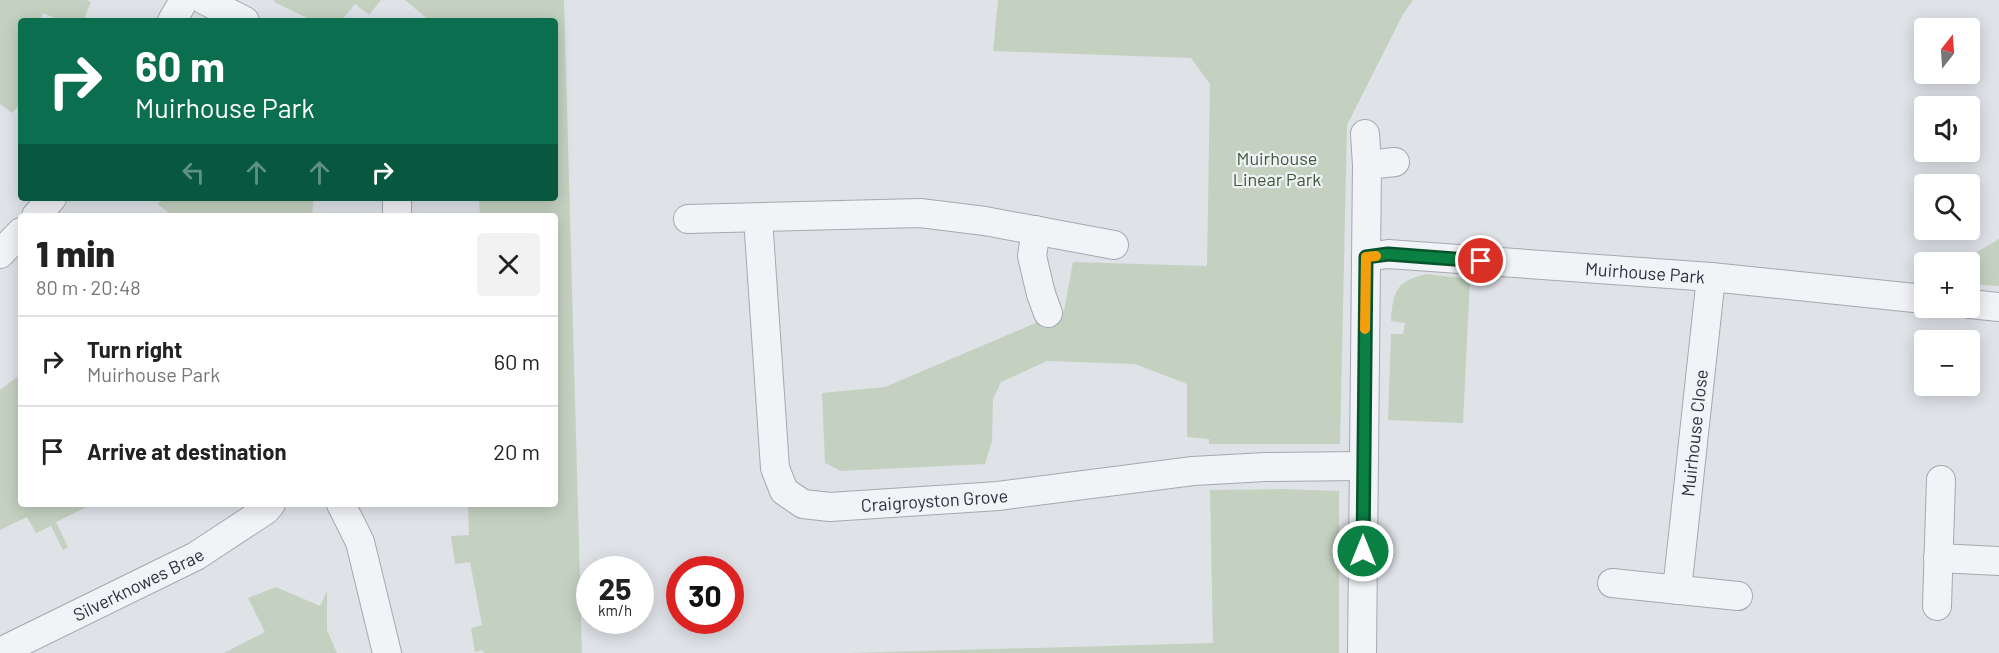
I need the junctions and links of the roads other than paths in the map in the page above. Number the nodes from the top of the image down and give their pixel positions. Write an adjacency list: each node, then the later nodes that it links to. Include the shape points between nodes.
1 (184, 0): 3 (street)
2 (204, 0): 4 (street)
3 (174, 18)
4 (238, 18)
5 (1365, 134): 7 (street)
6 (1395, 162): 7 (street)
7 (1367, 165): 16 (street)
8 (49, 201): 9 (street)
9 (39, 213)
10 (758, 218): 11 (street); 12 (street, via 920,213); 22 (street, Craigroyston Grove, via 775,468 784,491 803,504 830,507 998,496 1192,471)
11 (688, 219)
12 (1036, 230): 14 (street); 21 (street, via 1032,256)
13 (18, 235): 15 (street)
14 (1114, 245)
15 (0, 254)
16 (1366, 257): 17 (street, Muirhouse Park, via 1388,254); 22 (street)
17 (1711, 277): 18 (street, Muirhouse Park); 29 (street, Muirhouse Close)
18 (1914, 298)
19 (1980, 305): 20 (street)
20 (1999, 307)
21 (1048, 313)
22 (1363, 466): 34 (street)
23 (1941, 480): 26 (street)
24 (268, 507): 32 (street, Silverknowes Brae, via 196,556)
25 (342, 507): 33 (street, via 360,542)
26 (1938, 558): 27 (street); 31 (street)
27 (1999, 561)
28 (1612, 583): 29 (street)
29 (1677, 590): 30 (street)
30 (1738, 596)
31 (1937, 606)
32 (0, 652)
33 (387, 653)
34 (1362, 653)

